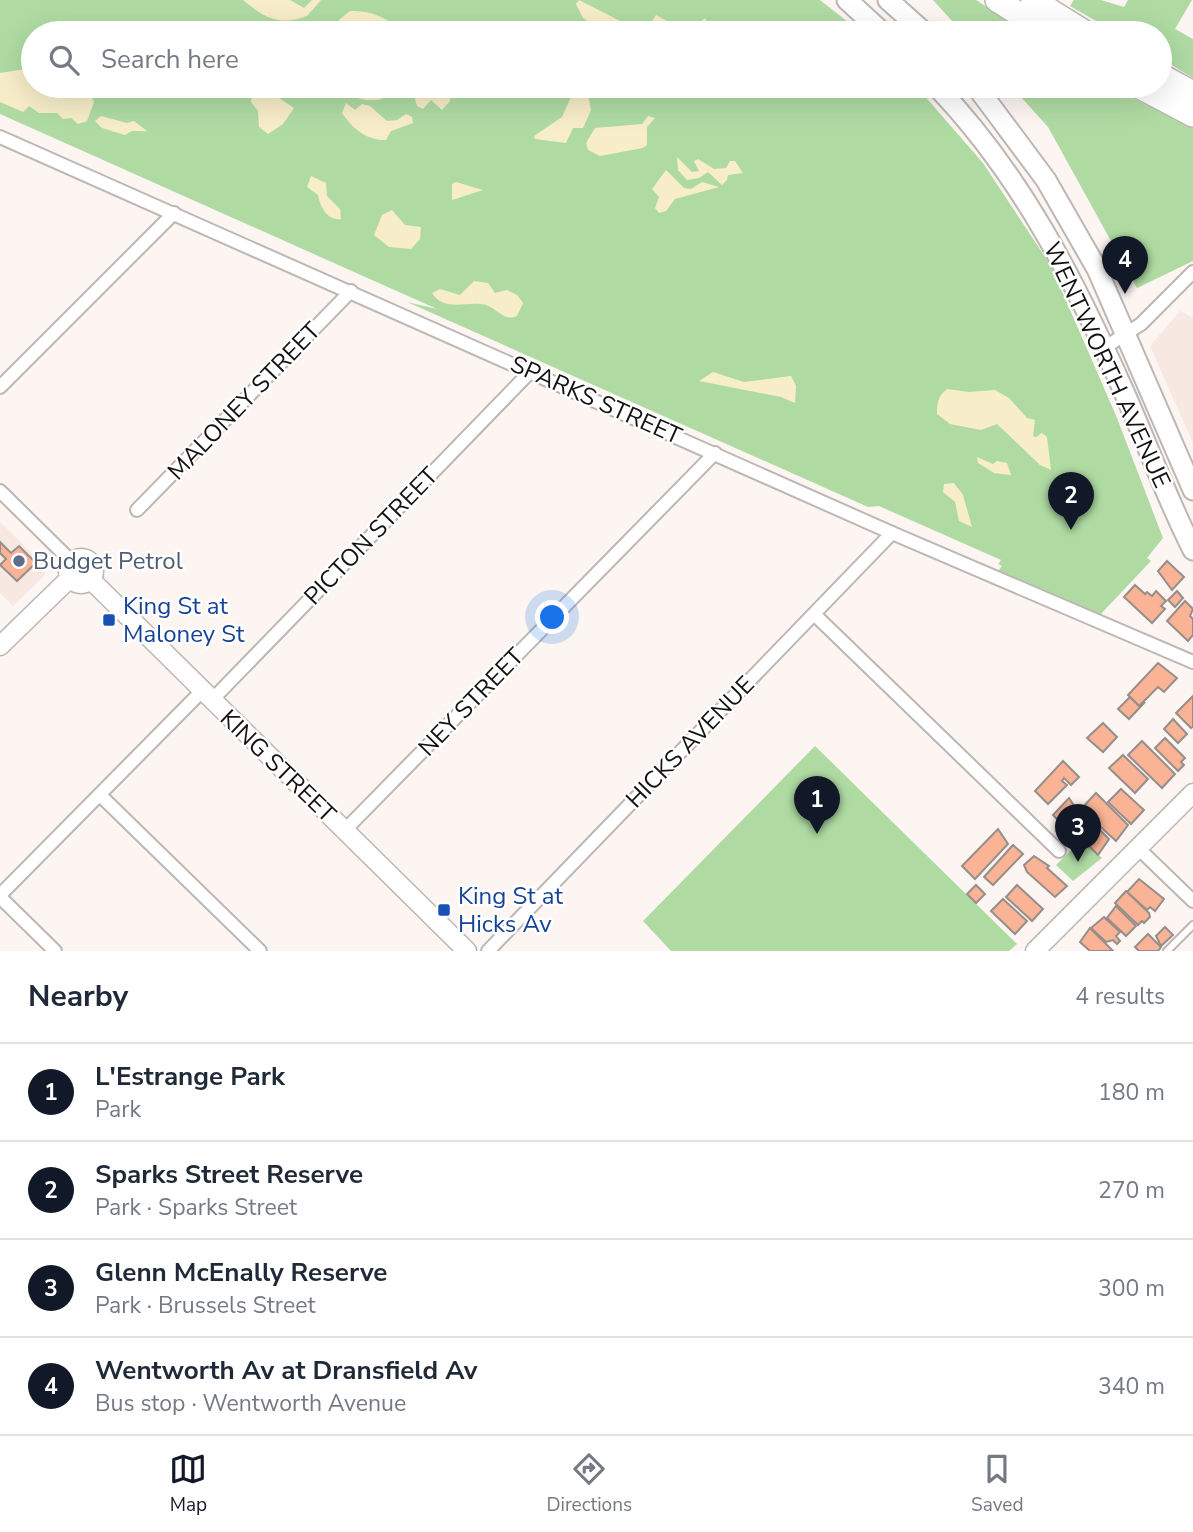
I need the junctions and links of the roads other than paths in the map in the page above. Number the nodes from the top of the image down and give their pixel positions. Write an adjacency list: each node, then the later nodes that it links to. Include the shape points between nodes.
1 (847, 0): 5 (main road)
2 (888, 0): 6 (main road)
3 (997, 0): 7 (highway)
4 (1034, 0): 8 (highway)
5 (870, 21)
6 (912, 21)
7 (1030, 21)
8 (1067, 21)
9 (1172, 82): 10 (highway)
10 (1193, 93)
11 (947, 98): 20 (main road, WENTWORTH AVENUE, via 979,135 1040,222)
12 (985, 98): 19 (main road, WENTWORTH AVENUE, via 1077,231)
13 (1161, 98): 14 (highway)
14 (1193, 115)
15 (1, 138): 16 (street, SPARKS STREET)
16 (174, 213): 18 (street, SPARKS STREET); 22 (street)
17 (1193, 272): 19 (street)
18 (351, 292): 21 (street, SPARKS STREET); 26 (street, MALONEY STREET)
19 (1127, 335): 20 (street); 24 (main road, WENTWORTH AVENUE)
20 (1104, 348): 28 (main road, WENTWORTH AVENUE)
21 (531, 371): 23 (street, SPARKS STREET); 33 (street, PICTON STREET)
22 (0, 387)
23 (715, 453): 27 (street, SPARKS STREET); 36 (street, NEY STREET)
24 (1193, 490)
25 (0, 491): 29 (street)
26 (138, 510)
27 (892, 533): 30 (street, HICKS AVENUE); 32 (street, SPARKS STREET)
28 (1193, 550)
29 (71, 570): 31 (main road); 33 (main road, KING STREET, via 79,584 90,579)
30 (814, 614): 38 (street); 45 (street, HICKS AVENUE)
31 (0, 646)
32 (1193, 662)
33 (206, 696): 35 (street, PICTON STREET); 36 (main road, KING STREET)
34 (1193, 793): 37 (main road)
35 (100, 795): 39 (street, PICTON STREET); 44 (street)
36 (344, 831): 42 (main road, KING STREET)
37 (1138, 848): 40 (street); 46 (main road)
38 (1059, 851)
39 (0, 896): 43 (street)
40 (1193, 901)
41 (1193, 925): 47 (lane)
42 (459, 948)
43 (55, 951)
44 (260, 951)
45 (488, 951)
46 (1035, 951)
47 (1167, 951)

